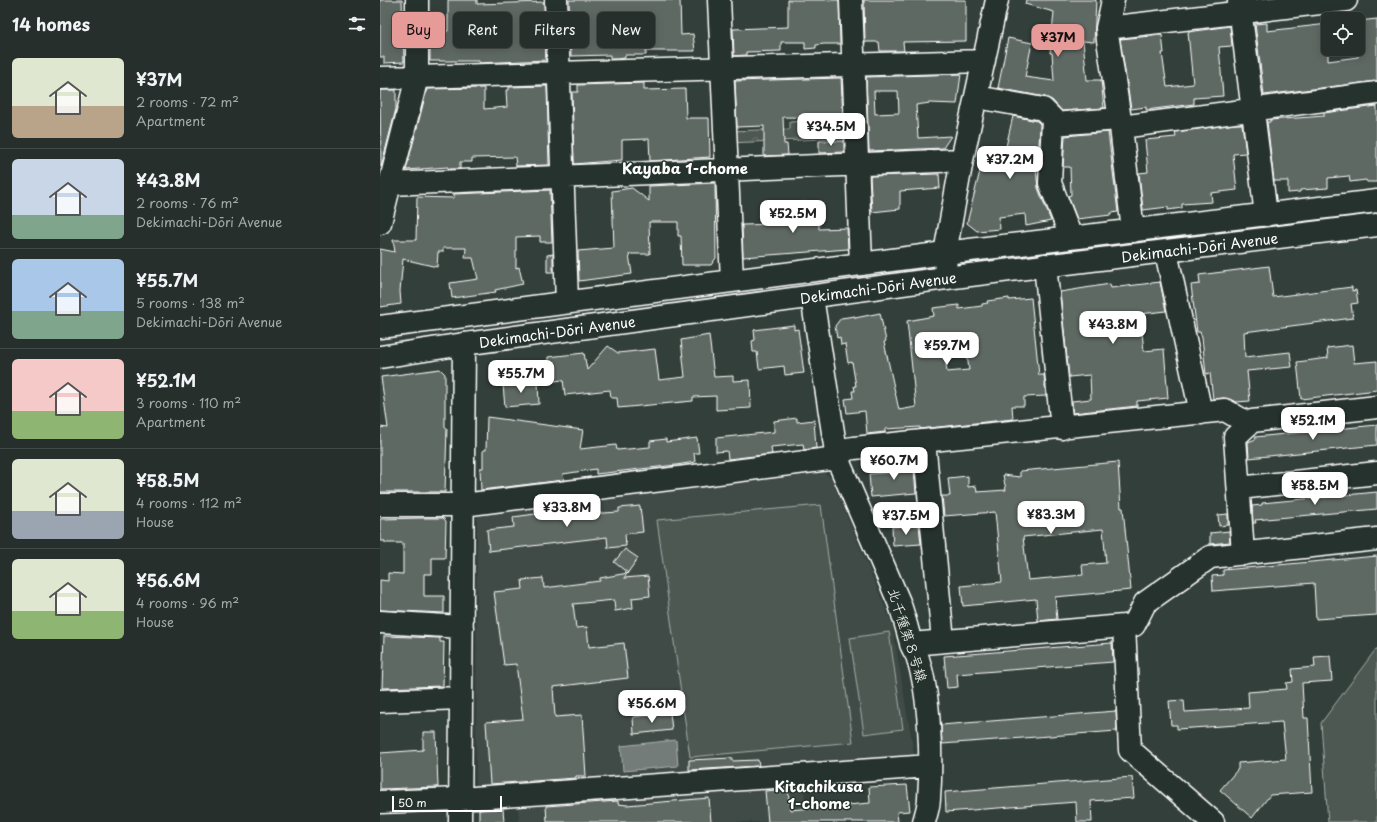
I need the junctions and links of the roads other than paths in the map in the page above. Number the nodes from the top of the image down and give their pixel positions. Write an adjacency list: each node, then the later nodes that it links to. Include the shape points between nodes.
1 (417, 0): 14 (street)
2 (556, 0): 13 (street)
3 (719, 0): 12 (street)
4 (851, 0): 11 (street)
5 (997, 0): 10 (street)
6 (1113, 0): 9 (street)
7 (1346, 0): 8 (street)
8 (1239, 6): 9 (street); 18 (street)
9 (1108, 28): 19 (street)
10 (984, 61): 11 (street); 17 (street)
11 (853, 64): 12 (street); 22 (street)
12 (721, 68): 13 (street); 23 (street)
13 (558, 72): 14 (street); 24 (street)
14 (417, 77): 15 (street); 25 (street)
15 (380, 78)
16 (1377, 93): 18 (street)
17 (977, 97): 20 (street, via 1043,109 1053,119); 21 (street)
18 (1252, 109): 19 (street); 27 (street)
19 (1120, 123): 20 (street); 30 (street)
20 (1053, 124): 31 (street, via 1050,183)
21 (962, 160): 22 (street); 33 (street)
22 (857, 165): 23 (street); 34 (street)
23 (726, 170): 24 (street); 37 (street)
24 (561, 176): 25 (street); 39 (street)
25 (389, 184): 28 (street)
26 (1377, 201): 27 (street, Dekimachi-Dōri Avenue)
27 (1266, 215): 30 (street, Dekimachi-Dōri Avenue)
28 (380, 223)
29 (1377, 225): 32 (street, Dekimachi-Dōri Avenue)
30 (1133, 231): 31 (street, Dekimachi-Dōri Avenue)
31 (1071, 237): 33 (street, Dekimachi-Dōri Avenue)
32 (1166, 252): 35 (street, Dekimachi-Dōri Avenue); 44 (street)
33 (945, 253): 34 (street, Dekimachi-Dōri Avenue); 36 (street)
34 (861, 264): 37 (street, Dekimachi-Dōri Avenue)
35 (1045, 265): 36 (street, Dekimachi-Dōri Avenue); 46 (street)
36 (946, 278): 38 (street, Dekimachi-Dōri Avenue)
37 (732, 280): 39 (street, Dekimachi-Dōri Avenue)
38 (812, 297): 41 (street, Dekimachi-Dōri Avenue); 48 (street, 北千種第８号線)
39 (567, 302): 40 (street, Dekimachi-Dōri Avenue)
40 (380, 327)
41 (464, 344): 42 (street, Dekimachi-Dōri Avenue); 51 (street)
42 (380, 357)
43 (1377, 407): 45 (street, via 1252,421)
44 (1201, 413): 45 (street, via 1225,410); 46 (street)
45 (1249, 424): 50 (street, via 1235,437)
46 (1062, 428): 47 (street)
47 (924, 441): 48 (street, via 847,449); 58 (street)
48 (837, 458): 51 (street); 59 (street, 北千種第８号線, via 899,602)
49 (1377, 472): 50 (street)
50 (1239, 488): 54 (street)
51 (463, 505): 52 (street); 56 (street)
52 (380, 506)
53 (1377, 539): 54 (street)
54 (1243, 554): 57 (street, via 1210,557 1145,603 1134,625)
55 (380, 622): 56 (street)
56 (462, 626): 60 (street)
57 (1124, 626): 58 (street); 67 (street, via 1130,750)
58 (943, 641): 59 (street)
59 (911, 644): 62 (street, 北千種第８号線, via 918,658 924,685 928,711)
60 (461, 698): 61 (street); 63 (street)
61 (380, 700)
62 (930, 766): 63 (street); 66 (street, 北千種第８号線, via 929,799)
63 (460, 799): 64 (street); 65 (street)
64 (380, 802)
65 (460, 822)
66 (924, 822)
67 (1213, 822)

